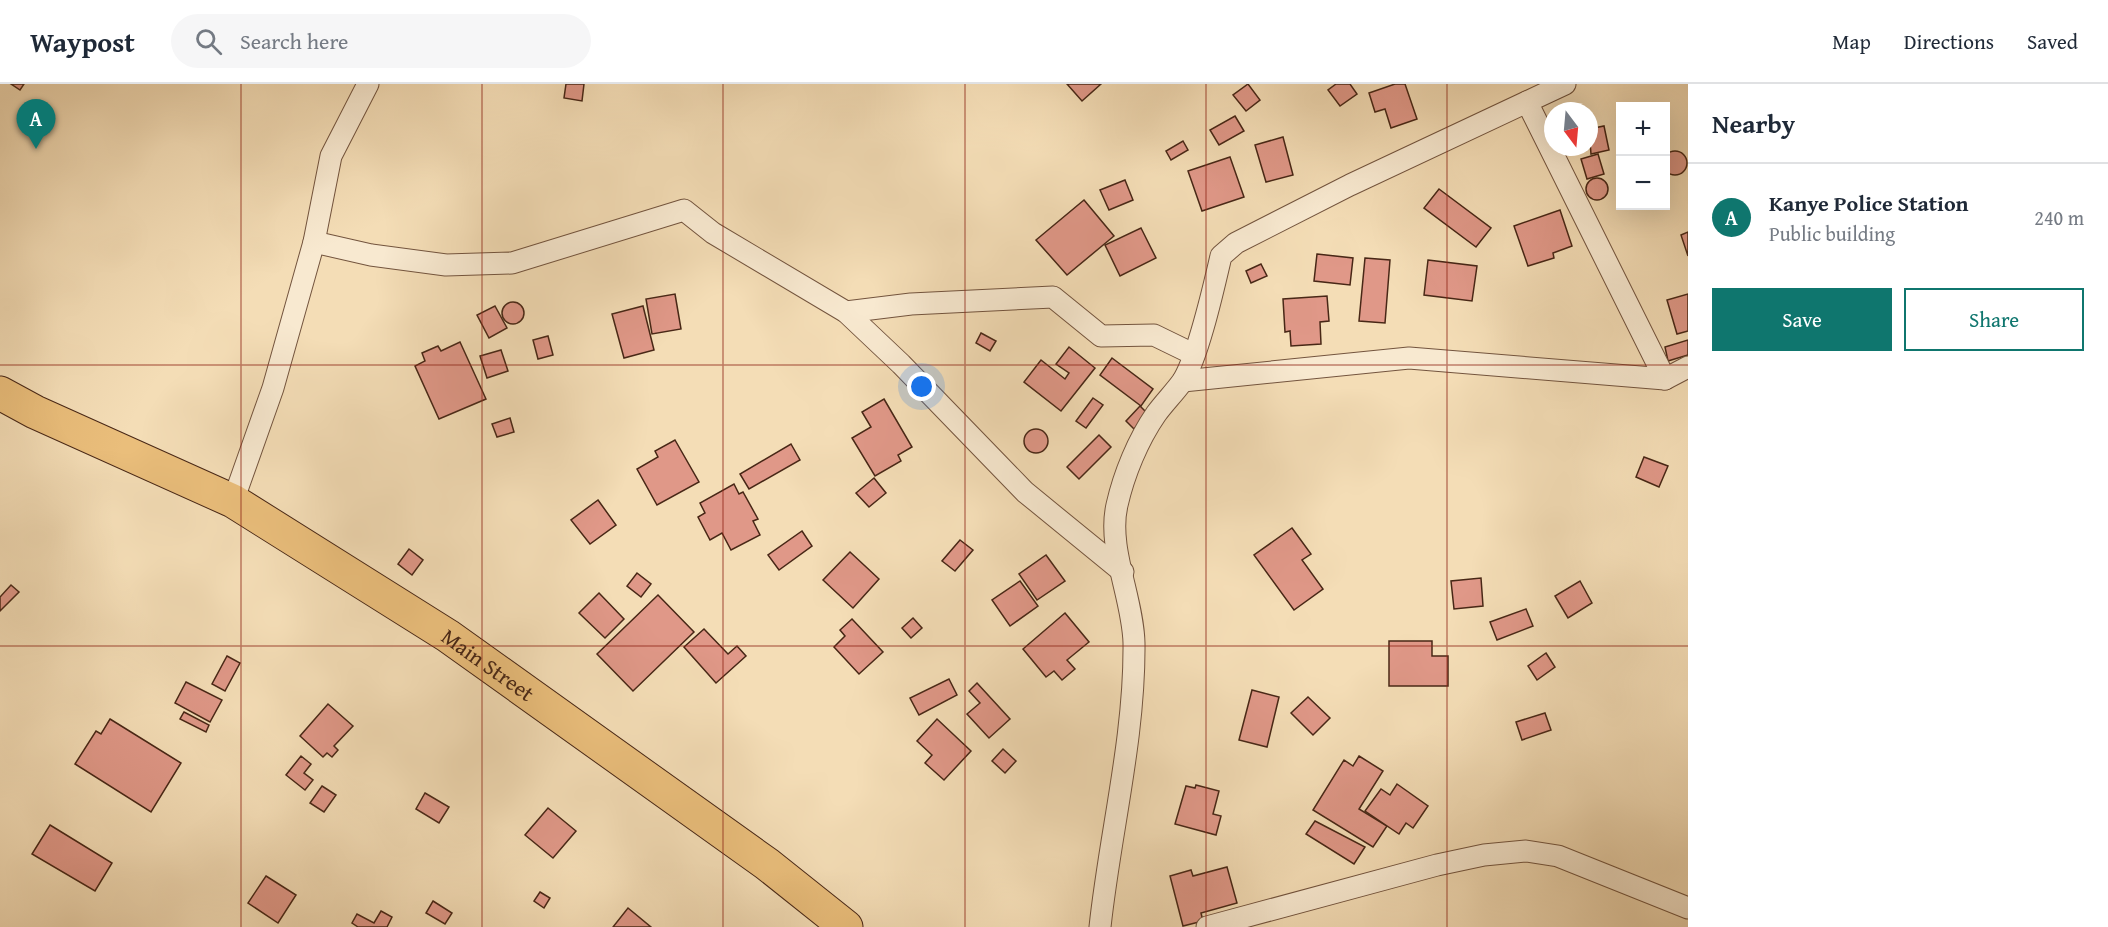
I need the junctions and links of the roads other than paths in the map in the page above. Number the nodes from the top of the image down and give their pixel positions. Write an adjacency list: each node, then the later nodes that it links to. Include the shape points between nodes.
1 (368, 84): 4 (street, via 331,156)
2 (1565, 84): 3 (street)
3 (1527, 102): 6 (street, via 1236,243 1221,256); 9 (street)
4 (314, 242): 5 (street, via 371,255 446,265 512,263 684,210 713,233); 13 (street, via 273,388)
5 (846, 312): 6 (street, via 911,304 1053,297 1101,336 1154,334); 14 (street, via 1025,492)
6 (1193, 354): 10 (street)
7 (1688, 367): 9 (street)
8 (0, 374): 12 (highway, Main Street, via 48,402)
9 (1665, 379): 10 (street, via 1409,358)
10 (1183, 381): 14 (street, via 1154,416 1122,485 1114,531)
11 (0, 393): 12 (highway, Main Street)
12 (104, 443): 13 (highway, Main Street)
13 (233, 501): 16 (highway, Main Street, via 448,636 767,864)
14 (1123, 573): 17 (street, via 1131,610 1133,655 1128,736)
15 (1688, 908): 18 (street, via 1558,856 1526,851 1437,865)
16 (846, 927)
17 (1100, 927)
18 (1207, 927)

